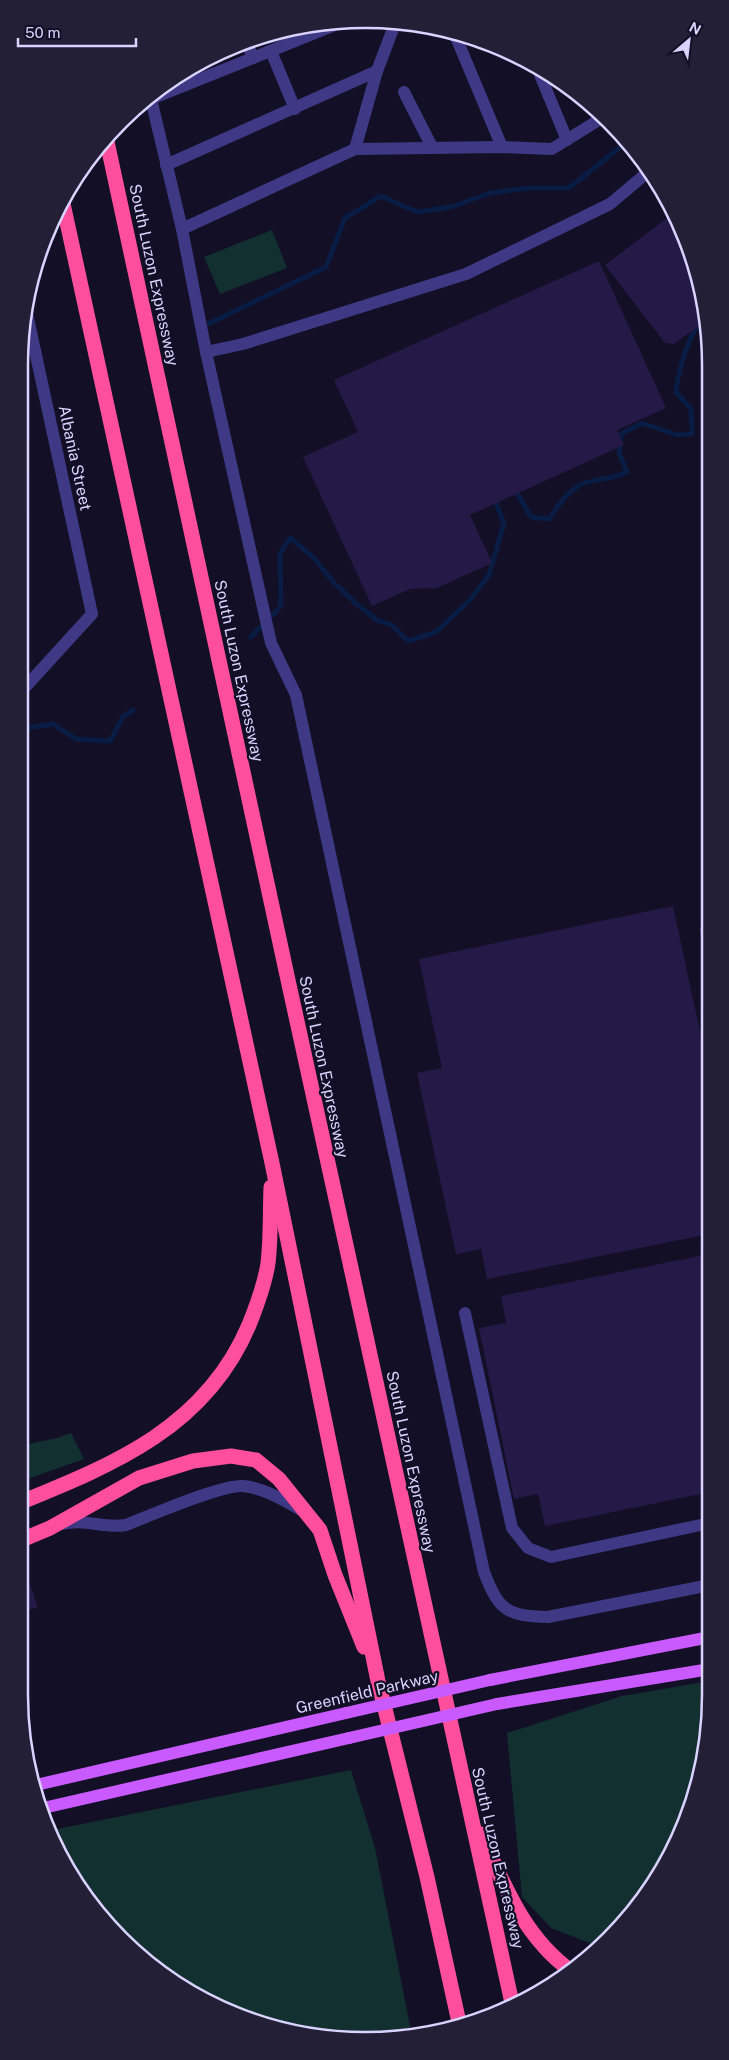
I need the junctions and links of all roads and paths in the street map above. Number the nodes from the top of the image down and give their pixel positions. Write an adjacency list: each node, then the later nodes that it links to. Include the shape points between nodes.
1 (393, 29): 7 (street)
2 (302, 34): 5 (street)
3 (457, 41): 16 (street)
4 (249, 48): 6 (street)
5 (271, 51): 6 (street); 12 (street)
6 (254, 58): 9 (street)
7 (377, 71): 12 (street); 18 (street)
8 (542, 78): 14 (street)
9 (169, 90)
10 (404, 92): 17 (street)
11 (151, 103): 19 (street)
12 (295, 109): 19 (street)
13 (597, 121): 14 (street)
14 (567, 140): 16 (street, via 552,149)
15 (108, 146): 39 (highway, South Luzon Expressway)
16 (502, 147): 17 (street)
17 (432, 148): 18 (street)
18 (355, 149): 22 (street)
19 (166, 166): 22 (street)
20 (644, 175): 24 (street, via 610,204 466,274 243,344)
21 (65, 211): 26 (highway)
22 (182, 229): 24 (street)
23 (30, 326): 25 (street, Albania Street, via 92,614)
24 (206, 352): 33 (street, via 271,643 296,695 482,1562 490,1586 506,1610 523,1616 548,1617)
25 (28, 684)
26 (272, 1163): 28 (highway, via 268,1263 245,1334 218,1380 176,1423 134,1450 83,1477); 36 (highway)
27 (465, 1313): 30 (street, via 512,1528 528,1548 551,1557)
28 (28, 1499)
29 (307, 1513): 31 (street, via 279,1498 242,1486 220,1490 126,1525 114,1527 82,1521); 31 (highway, via 279,1479 256,1460 231,1456 193,1461 139,1478); 36 (highway, via 320,1530)
30 (702, 1525)
31 (50, 1528): 32 (highway)
32 (28, 1537)
33 (702, 1587)
34 (702, 1639): 37 (main road, Greenfield Parkway, bridge, via 490,1680)
35 (702, 1670): 38 (main road, bridge, via 497,1704)
36 (378, 1681): 42 (highway)
37 (39, 1784)
38 (46, 1807)
39 (469, 1808): 40 (highway, via 525,1922 548,1952); 41 (highway, South Luzon Expressway)
40 (565, 1966)
41 (511, 1999)
42 (458, 2019)

